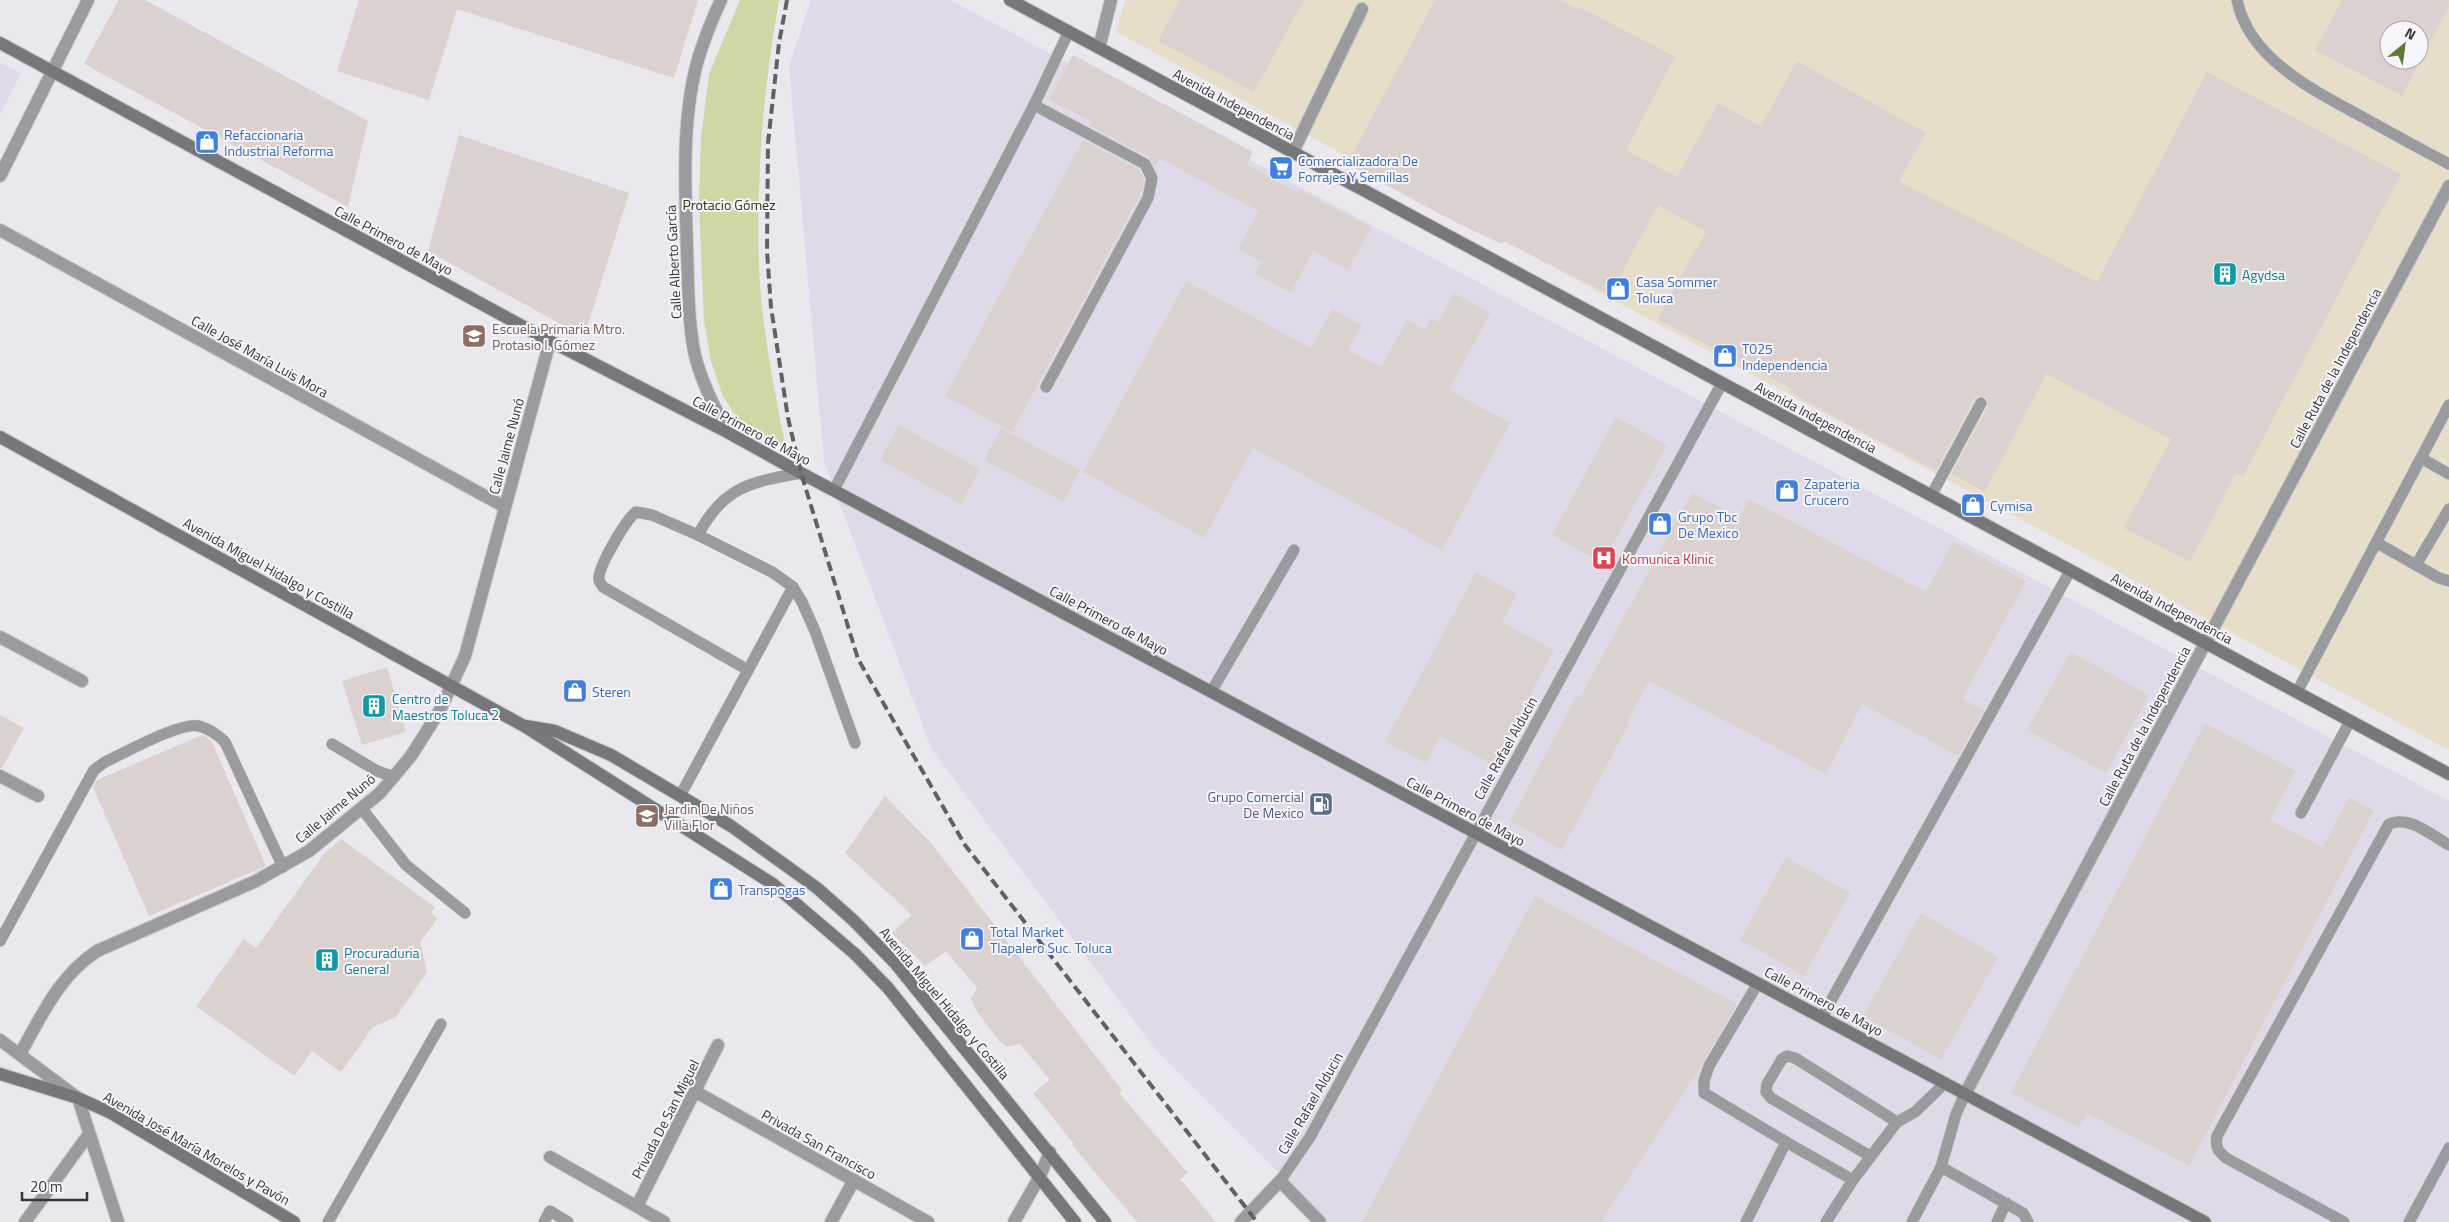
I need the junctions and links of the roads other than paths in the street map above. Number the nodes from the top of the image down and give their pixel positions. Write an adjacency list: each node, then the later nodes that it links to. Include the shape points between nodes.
1 (88, 0): 10 (street)
2 (721, 0): 22 (street, Calle Alberto García, via 699,54 693,81 687,131 685,208 688,303 694,352)
3 (1010, 0): 7 (main road, Avenida Independencia)
4 (1112, 0): 9 (street)
5 (2237, 0): 13 (lane, via 2251,32 2270,57 2294,76)
6 (1362, 8): 12 (street)
7 (1069, 32): 9 (main road, Avenida Independencia); 11 (lane)
8 (0, 43): 10 (main road, Calle Primero de Mayo)
9 (1099, 48): 12 (main road, Avenida Independencia)
10 (52, 72): 14 (street); 17 (main road, Calle Primero de Mayo)
11 (1034, 106): 19 (lane, via 1145,164 1152,178 1148,198); 27 (lane)
12 (1293, 152): 18 (main road, Avenida Independencia)
13 (2449, 164)
14 (0, 176)
15 (2449, 186): 39 (street, Calle Ruta de la Independencia)
16 (0, 230): 29 (street, Calle José María Luis Mora)
17 (550, 341): 22 (main road, Calle Primero de Mayo); 29 (street, Calle Jaime Nunó)
18 (1722, 383): 28 (main road, Avenida Independencia); 56 (lane, Calle Rafael Alducin)
19 (1046, 387)
20 (1981, 403): 28 (lane)
21 (2449, 405): 24 (lane)
22 (727, 432): 25 (main road, Calle Primero de Mayo)
23 (0, 437): 42 (main road, Avenida Miguel Hidalgo y Costilla)
24 (2421, 458): 26 (lane); 32 (lane)
25 (800, 473): 27 (main road, Calle Primero de Mayo); 31 (lane, via 762,480 733,493 717,504)
26 (2449, 474)
27 (834, 490): 43 (main road, Calle Primero de Mayo)
28 (1931, 496): 35 (main road, Avenida Independencia)
29 (505, 507): 42 (street, Calle Jaime Nunó, via 473,628)
30 (2449, 509): 34 (lane)
31 (698, 535): 37 (lane, via 755,563); 40 (lane, via 652,515 636,512 624,525 602,566 600,580 611,593)
32 (2376, 543): 34 (lane); 44 (lane)
33 (1294, 550): 43 (lane)
34 (2416, 565): 36 (lane)
35 (2070, 571): 39 (main road, Avenida Independencia); 62 (lane)
36 (2449, 581)
37 (793, 587): 40 (lane); 47 (lane, via 815,631)
38 (0, 637): 41 (street)
39 (2206, 642): 44 (main road, Avenida Independencia); 70 (street, Calle Ruta de la Independencia)
40 (748, 670): 53 (lane)
41 (82, 681)
42 (453, 685): 46 (main road, Avenida Miguel Hidalgo y Costilla); 51 (street, Calle Jaime Nunó, via 426,733)
43 (1211, 692): 56 (main road, Calle Primero de Mayo)
44 (2298, 692): 45 (main road, Avenida Independencia)
45 (2350, 721): 49 (main road, Avenida Independencia); 55 (lane)
46 (524, 726): 53 (main road, Avenida Miguel Hidalgo y Costilla, via 555,730 583,741); 80 (main road, Avenida Miguel Hidalgo y Costilla, via 773,884 856,954 888,988)
47 (855, 743)
48 (332, 744): 51 (lane, via 377,771)
49 (2449, 774)
50 (0, 776): 52 (street)
51 (394, 777): 54 (street, Calle Jaime Nunó)
52 (38, 796)
53 (680, 796): 76 (main road, Avenida Miguel Hidalgo y Costilla, via 778,858 853,920 895,963)
54 (362, 809): 58 (street, Calle Jaime Nunó); 59 (lane, via 406,865)
55 (2301, 813)
56 (1476, 833): 61 (main road, Calle Primero de Mayo); 83 (lane, Calle Rafael Alducin, via 1310,1137)
57 (2449, 846): 106 (lane, via 2409,822 2398,820 2389,824 2217,1136 2215,1145 2226,1158)
58 (283, 867): 60 (lane, via 225,742 217,734 198,726 179,728 94,770); 66 (street, Calle Jaime Nunó, via 97,950 80,962 66,976)
59 (465, 913)
60 (0, 941)
61 (1758, 983): 62 (main road, Calle Primero de Mayo); 74 (lane, via 1709,1066 1704,1093)
62 (1822, 1017): 68 (main road, Calle Primero de Mayo)
63 (441, 1024): 89 (lane)
64 (1, 1038): 66 (street)
65 (718, 1045): 69 (street, Privada De San Miguel)
66 (20, 1054): 71 (street)
67 (0, 1074): 71 (main road, Avenida José María Morelos y Pavón)
68 (1945, 1083): 70 (main road, Calle Primero de Mayo); 72 (lane, via 1915,1112)
69 (696, 1092): 81 (street, Privada San Francisco); 85 (street, Privada De San Miguel)
70 (1965, 1094): 79 (lane); 105 (main road, Calle Primero de Mayo)
71 (78, 1098): 73 (street); 88 (main road, Avenida José María Morelos y Pavón, via 111,1113)
72 (1897, 1122): 77 (lane); 77 (lane, via 1795,1058 1787,1056 1782,1059 1767,1084 1766,1092 1770,1098)
73 (89, 1134): 86 (street); 87 (street)
74 (1786, 1142): 82 (lane); 100 (lane)
75 (2449, 1148): 107 (lane)
76 (1050, 1152): 80 (street); 97 (main road, Avenida Miguel Hidalgo y Costilla)
77 (1870, 1156): 82 (lane)
78 (550, 1157): 85 (street)
79 (1941, 1167): 84 (lane); 102 (lane)
80 (1040, 1176): 95 (street); 96 (main road, Avenida Miguel Hidalgo y Costilla)
81 (854, 1180): 93 (street); 94 (street, Privada San Francisco)
82 (1853, 1180): 101 (lane)
83 (1280, 1181): 98 (street, Calle Rafael Alducin); 99 (street)
84 (2006, 1204): 103 (lane); 104 (lane, via 2022,1213)
85 (638, 1206): 92 (street)
86 (25, 1222)
87 (118, 1222)
88 (294, 1222)
89 (328, 1222)
90 (544, 1222): 91 (lane, via 550,1211)
91 (568, 1222)
92 (664, 1222)
93 (830, 1222)
94 (928, 1222)
95 (1014, 1222)
96 (1075, 1222)
97 (1105, 1222)
98 (1241, 1222)
99 (1320, 1222)
100 (1746, 1222)
101 (1826, 1222)
102 (1912, 1222)
103 (1997, 1222)
104 (2028, 1222)
105 (2205, 1222)
106 (2344, 1222)
107 (2409, 1222)

